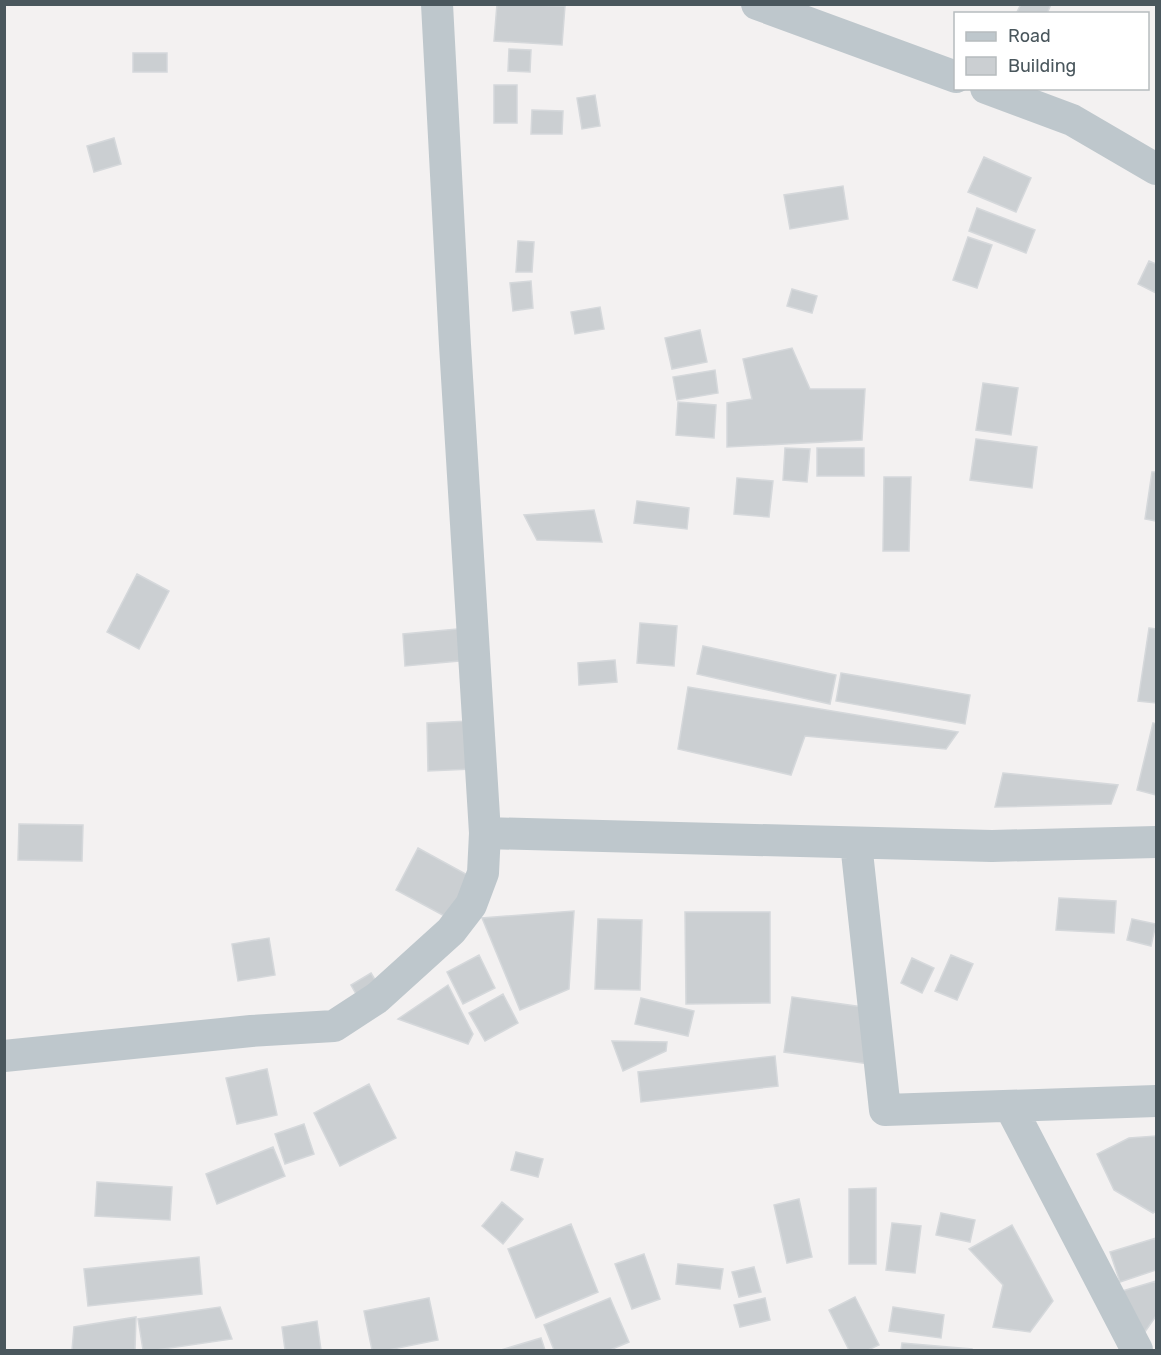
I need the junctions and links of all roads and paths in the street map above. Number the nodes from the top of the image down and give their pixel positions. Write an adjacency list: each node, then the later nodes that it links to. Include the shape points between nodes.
1 (437, 4): 6 (street)
2 (757, 4): 3 (street)
3 (954, 76)
4 (991, 90): 5 (street, via 1072,120)
5 (1156, 169)
6 (485, 833): 8 (street); 9 (street, via 483,873 471,905 451,931 377,998 334,1026)
7 (1156, 842): 8 (street, via 992,846)
8 (856, 843): 11 (street, via 885,1110)
9 (4, 1056)
10 (1156, 1101): 11 (street)
11 (1010, 1106): 12 (street)
12 (1137, 1350)

